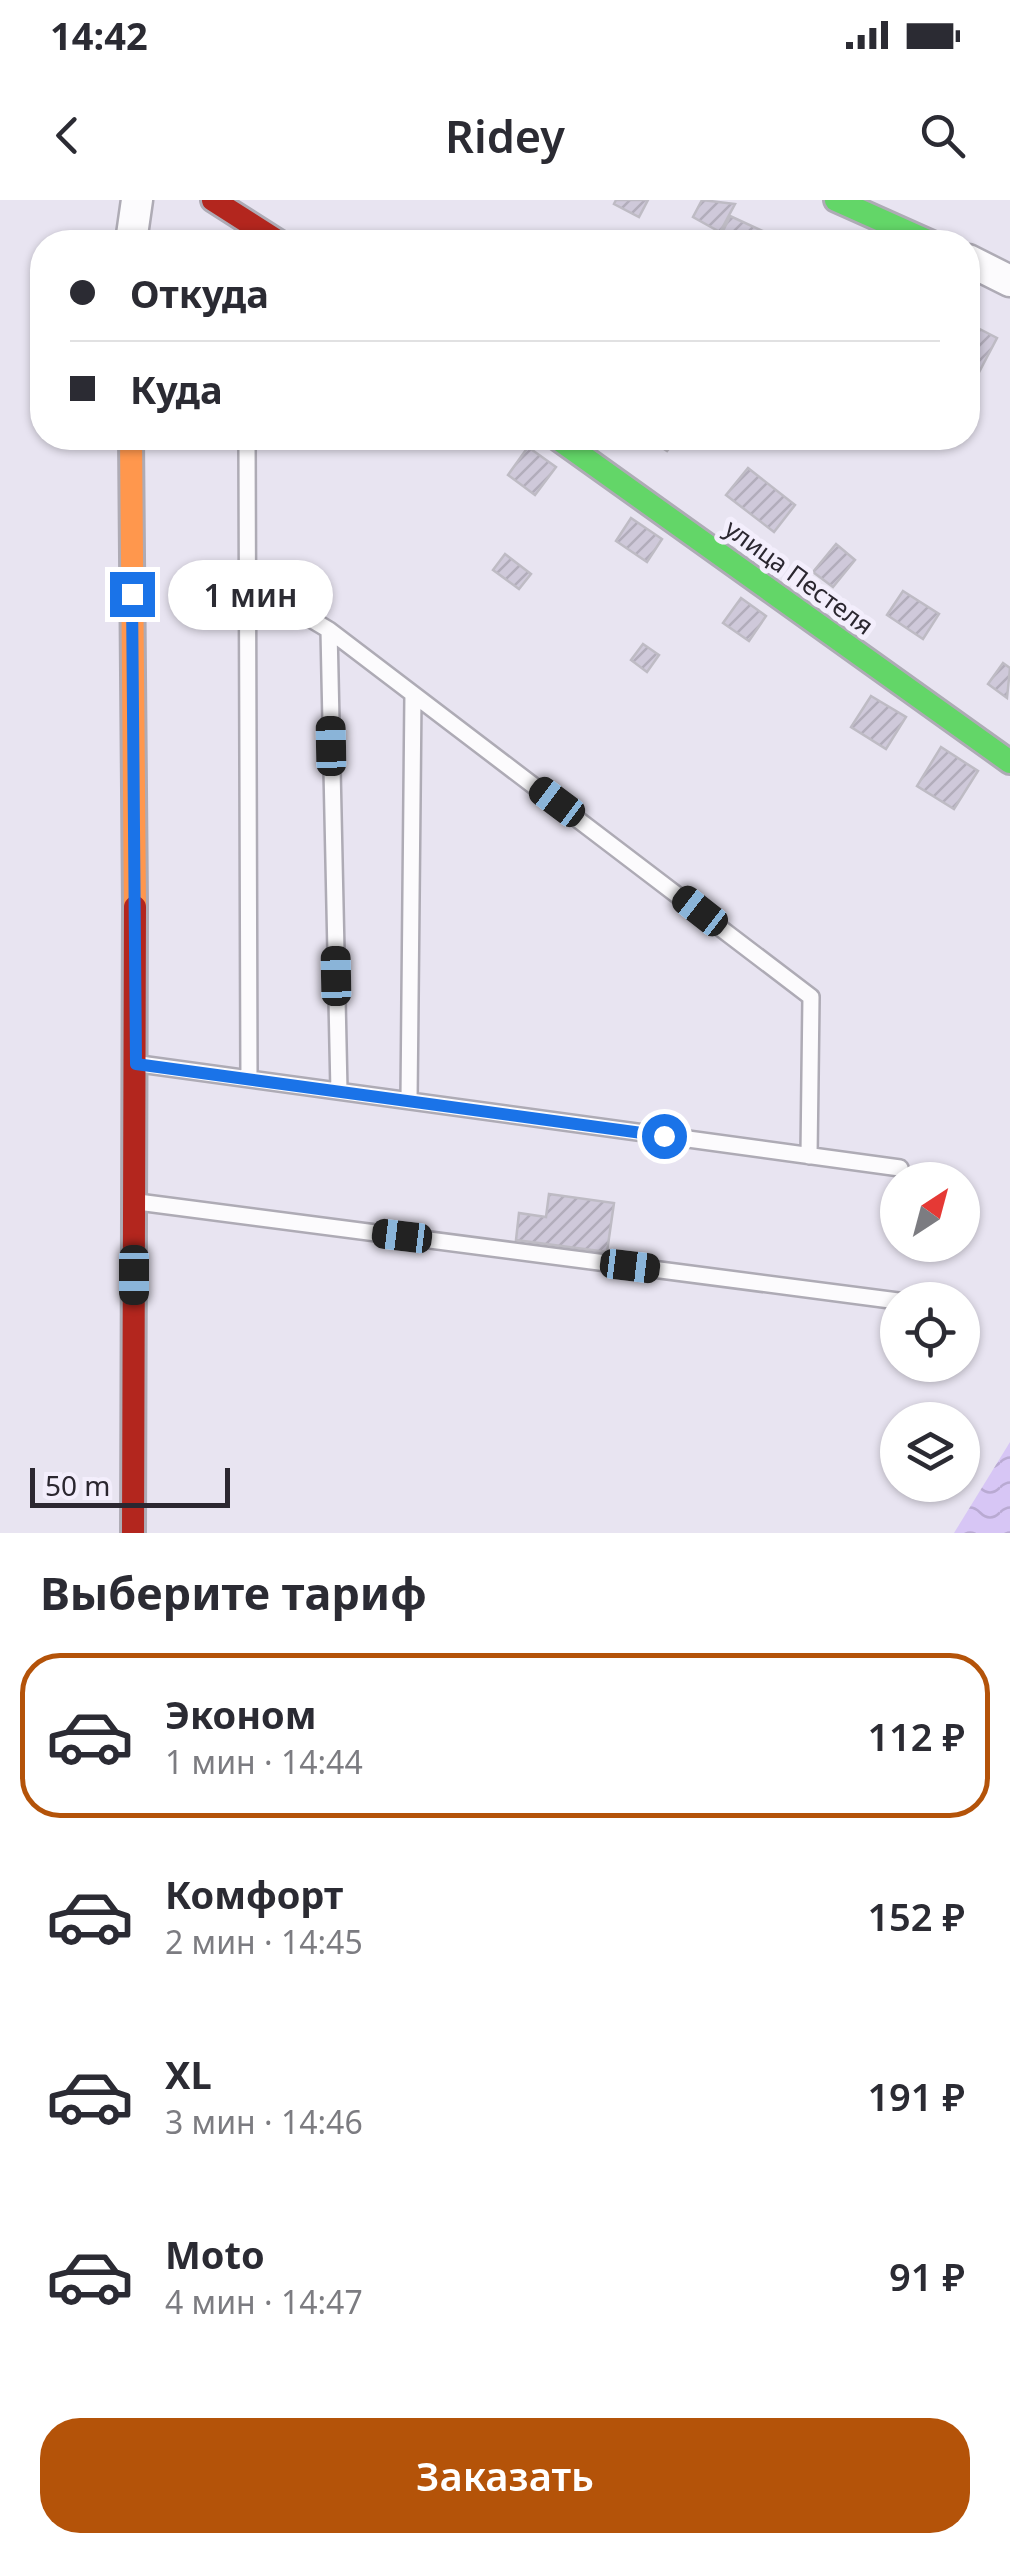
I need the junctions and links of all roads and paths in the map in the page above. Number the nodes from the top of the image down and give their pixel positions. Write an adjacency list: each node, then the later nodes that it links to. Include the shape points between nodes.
1 (137, 200): 4 (street)
2 (214, 200): 5 (street)
3 (836, 200): 6 (street)
4 (133, 230)
5 (260, 230)
6 (903, 230)
7 (980, 266): 8 (street)
8 (1010, 281)
9 (131, 450): 16 (street)
10 (247, 450): 12 (lane)
11 (574, 450): 15 (street, улица Пестеля)
12 (249, 582): 13 (lane); 17 (lane)
13 (329, 630): 14 (lane); 18 (lane)
14 (413, 694): 19 (lane); 20 (lane, via 810,997)
15 (1010, 762)
16 (136, 1064): 17 (lane); 22 (street)
17 (249, 1079): 18 (lane)
18 (338, 1091): 19 (lane)
19 (409, 1101): 20 (lane)
20 (809, 1156): 21 (lane)
21 (880, 1165)
22 (134, 1201): 23 (lane); 24 (street)
23 (880, 1298)
24 (133, 1533)

